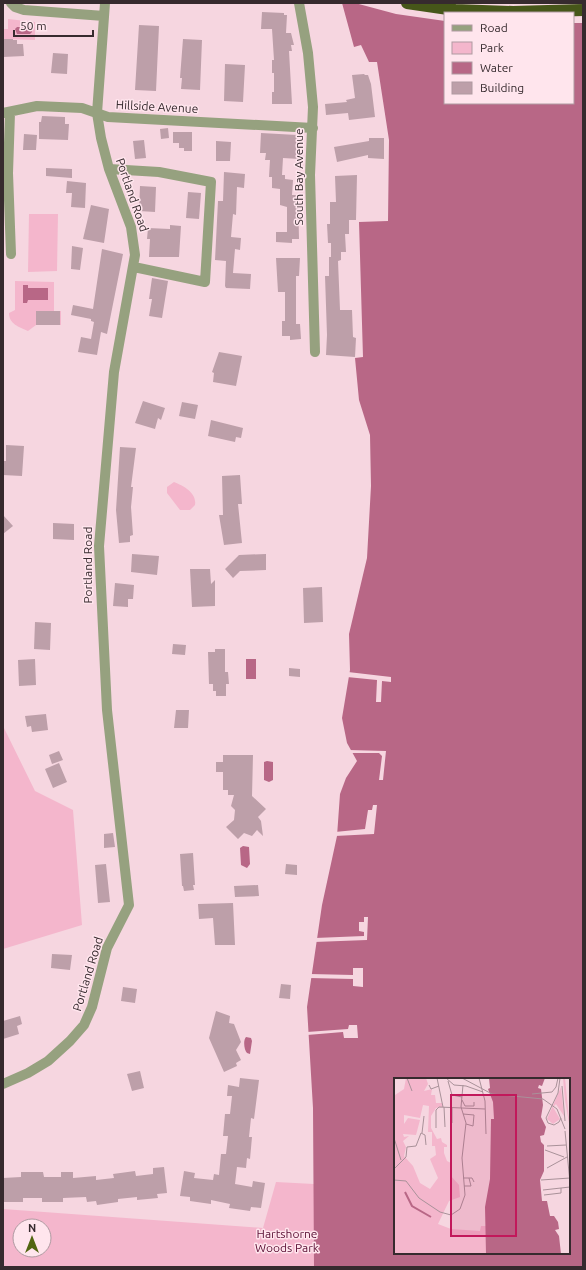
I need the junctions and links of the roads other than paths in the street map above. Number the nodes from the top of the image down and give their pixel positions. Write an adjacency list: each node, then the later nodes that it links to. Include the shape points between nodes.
1 (11, 3): 6 (street, via 24,10)
2 (105, 3): 6 (street, Portland Road)
3 (299, 3): 9 (street, South Bay Avenue, via 308,53)
4 (408, 3): 5 (highway, via 454,10)
5 (583, 10)
6 (104, 16): 8 (street, Portland Road)
7 (6, 113): 8 (street, Hillside Avenue, via 37,106 82,108); 11 (street)
8 (97, 113): 9 (street, Hillside Avenue, via 108,117); 10 (street, Portland Road)
9 (313, 128): 13 (street, South Bay Avenue, via 310,175)
10 (109, 169): 12 (street, Portland Road, via 132,227); 12 (street, via 159,172 211,182 205,282)
11 (11, 254)
12 (134, 267): 14 (street, Portland Road, via 114,372 99,546 107,710 129,904 107,948 92,1007 84,1025 48,1061 28,1074)
13 (315, 352)
14 (3, 1084)

